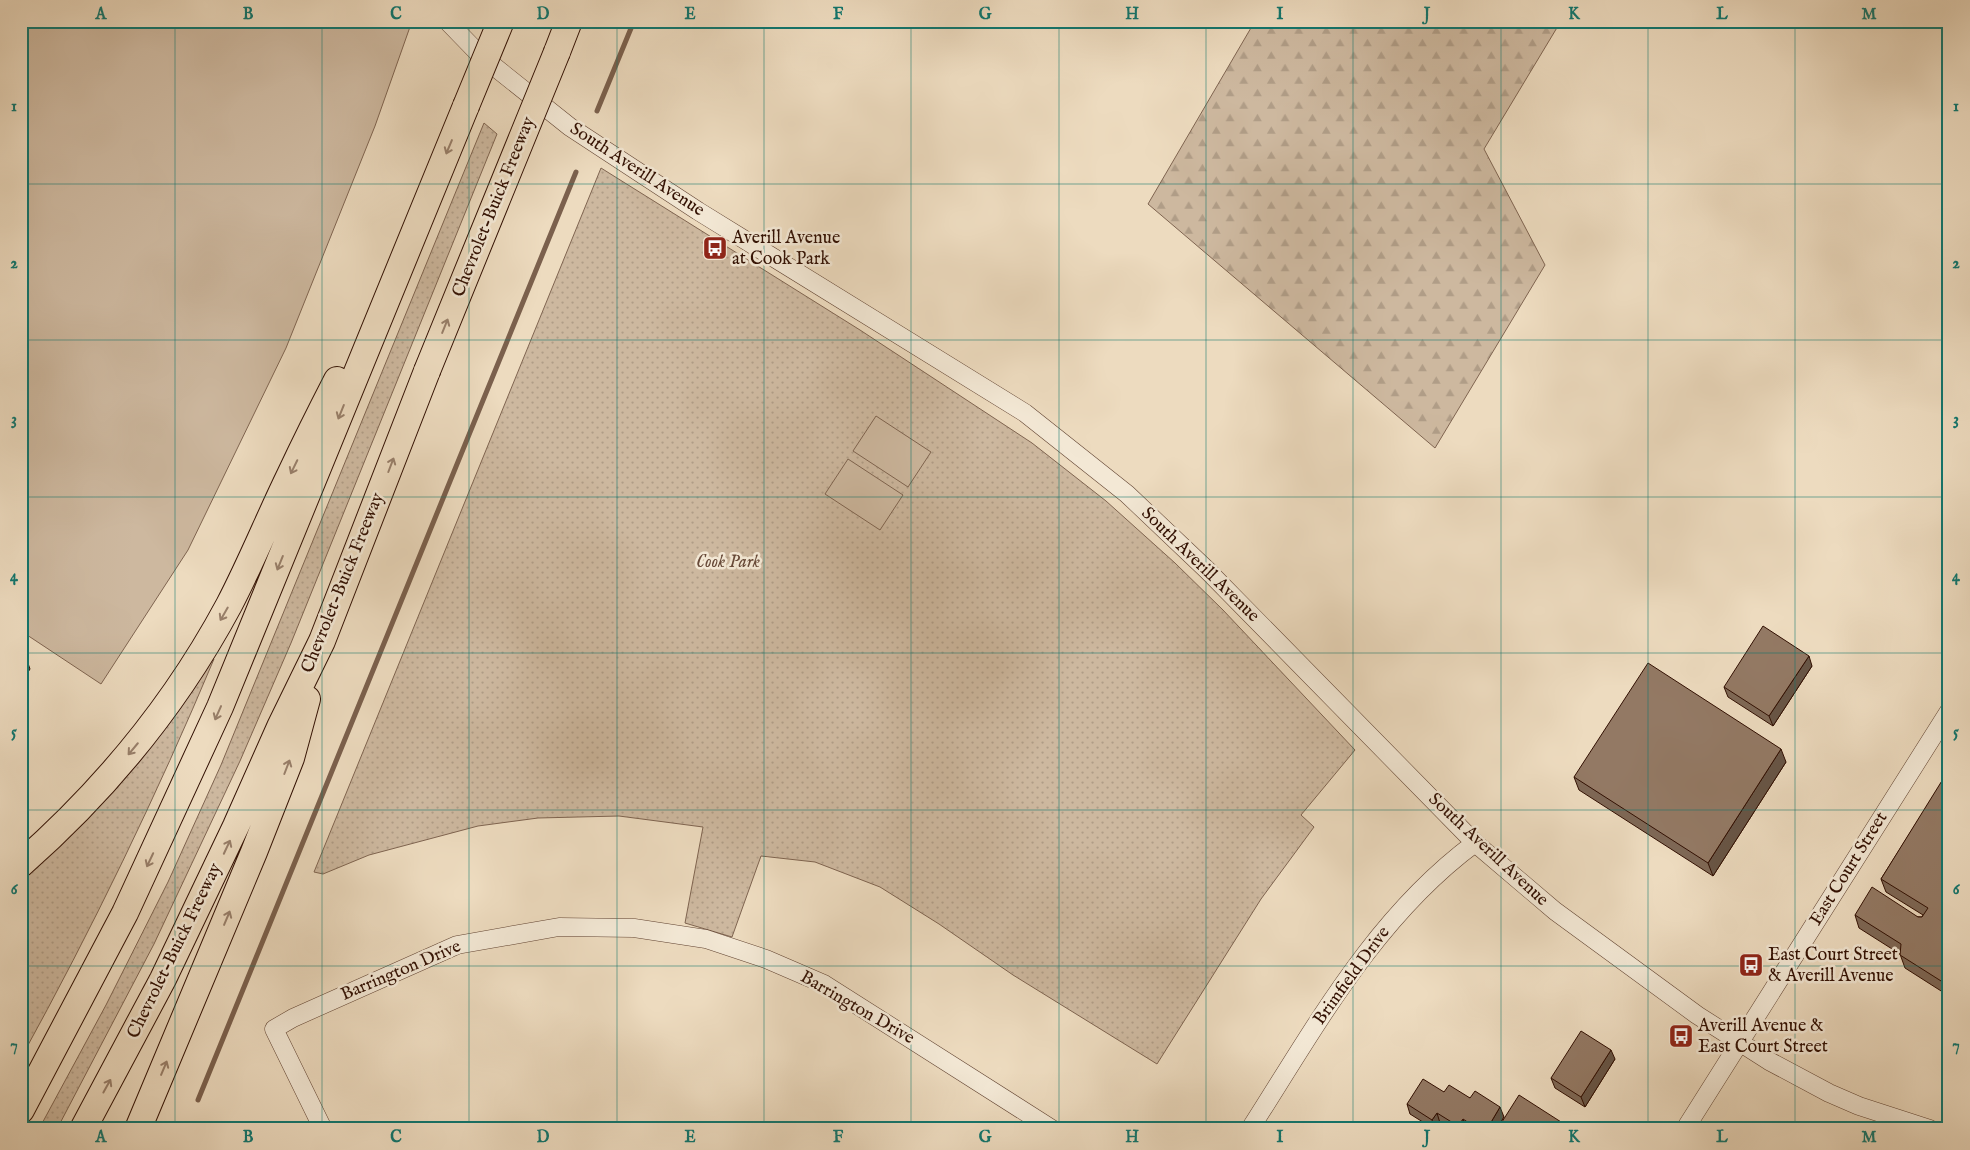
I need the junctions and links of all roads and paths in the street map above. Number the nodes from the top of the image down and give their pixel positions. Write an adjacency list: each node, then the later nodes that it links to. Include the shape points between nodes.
1 (447, 21): 7 (street, South Averill Avenue, via 495,67 578,133 1025,413 1127,494 1208,570)
2 (501, 21): 4 (highway, one-way to 4, bridge)
3 (569, 21): 5 (highway, Chevrolet-Buick Freeway, one-way to 3, bridge)
4 (432, 188): 8 (highway, one-way to 8, via 228,607 200,654 164,710 123,761 75,814); 10 (highway, one-way to 10, via 220,707 125,913)
5 (322, 641): 11 (highway, Chevrolet-Buick Freeway, one-way to 5, via 167,971); 12 (highway, one-way to 5, via 291,758)
6 (1949, 711): 9 (street, East Court Street)
7 (1475, 843): 9 (street, South Averill Avenue, via 1555,911); 15 (street, Brimfield Drive, via 1446,864 1382,932 1344,981)
8 (21, 864)
9 (1739, 1043): 16 (street, East Court Street); 17 (street, South Averill Avenue, via 1829,1093)
10 (21, 1110)
11 (83, 1129)
12 (138, 1129)
13 (323, 1129): 14 (street, Barrington Drive, via 274,1029 458,945 559,927 634,928 706,939 766,959 824,984)
14 (1052, 1129)
15 (1250, 1129)
16 (1685, 1129)
17 (1930, 1129)

